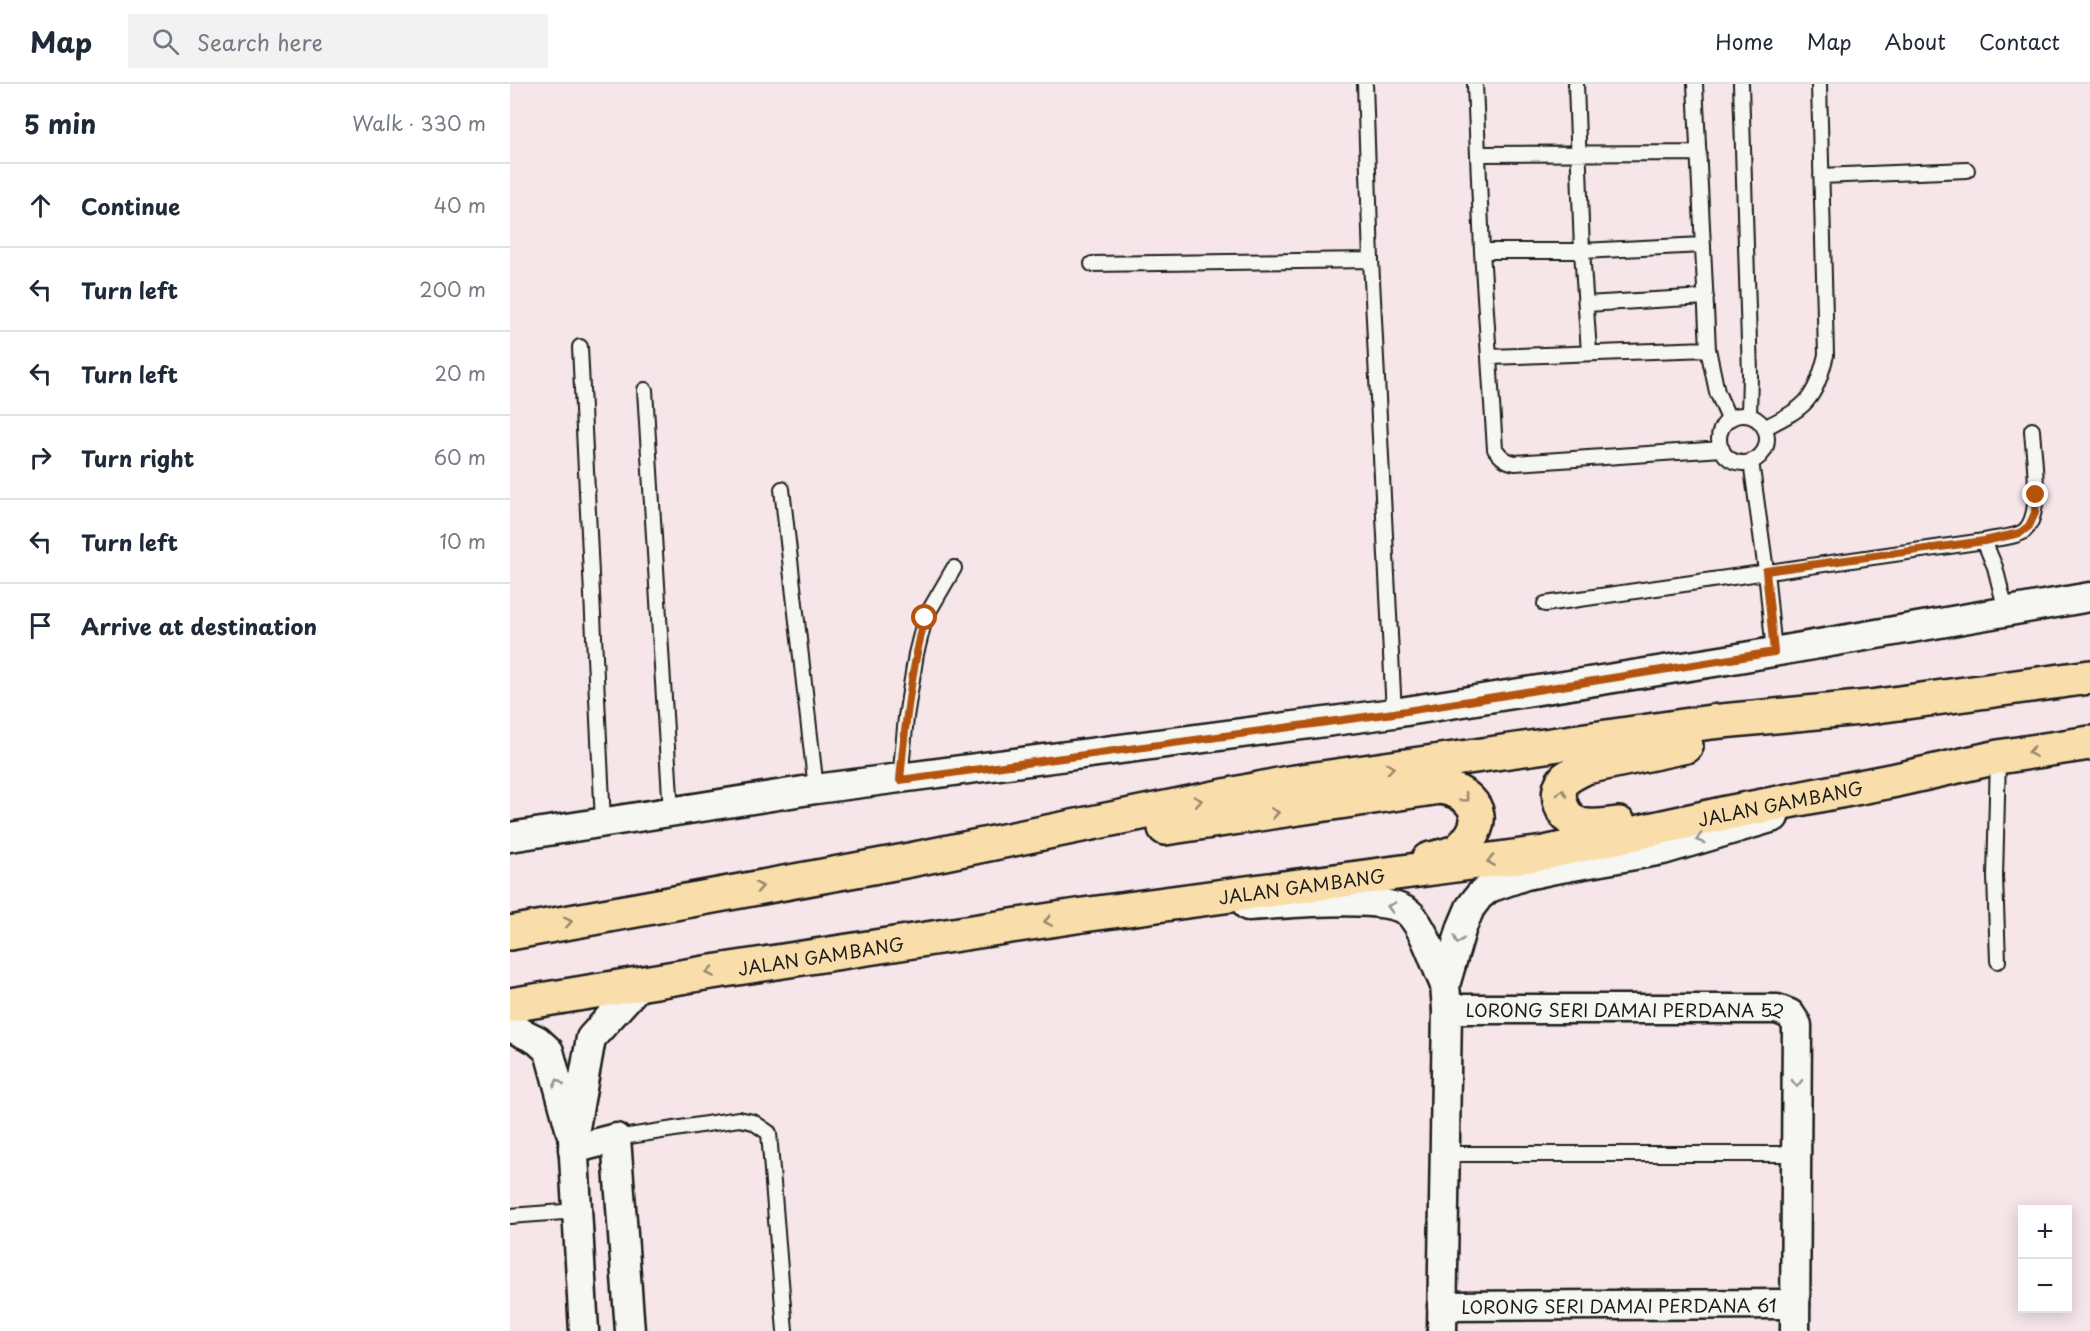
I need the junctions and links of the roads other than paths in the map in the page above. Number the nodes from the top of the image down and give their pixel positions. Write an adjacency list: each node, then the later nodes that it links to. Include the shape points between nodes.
1 (1365, 84): 15 (lane)
2 (1475, 84): 9 (lane)
3 (1576, 84): 7 (lane)
4 (1695, 84): 8 (lane)
5 (1742, 84): 24 (lane)
6 (1819, 84): 11 (lane)
7 (1578, 153): 8 (lane); 9 (lane); 14 (lane)
8 (1699, 153): 12 (lane)
9 (1478, 154): 13 (lane)
10 (1967, 170): 11 (lane)
11 (1821, 176): 26 (lane, via 1826,355 1812,396 1797,412)
12 (1703, 245): 14 (lane); 17 (lane)
13 (1482, 251): 14 (lane); 22 (lane)
14 (1582, 251): 18 (lane)
15 (1371, 260): 16 (lane); 40 (lane)
16 (1092, 264)
17 (1706, 297): 18 (lane); 20 (lane)
18 (1586, 304): 21 (lane)
19 (580, 347): 48 (lane)
20 (1708, 349): 21 (lane); 25 (lane, via 1717,392)
21 (1589, 352): 22 (lane)
22 (1489, 357): 28 (lane, via 1495,449 1508,462)
23 (645, 390): 46 (lane)
24 (1749, 416): 25 (lane); 26 (lane)
25 (1729, 419): 28 (lane, via 1719,436)
26 (1764, 428): 29 (lane, via 1765,447)
27 (2032, 430): 31 (lane, via 2035,513 2020,533)
28 (1722, 449): 29 (lane, via 1738,462)
29 (1751, 461): 33 (lane)
30 (782, 489): 45 (lane)
31 (1984, 541): 33 (lane); 36 (lane)
32 (954, 568): 43 (lane, via 925,618 920,636)
33 (1766, 571): 35 (lane); 37 (lane)
34 (2090, 597): 36 (street)
35 (1545, 604)
36 (2006, 611): 37 (street)
37 (1774, 652): 40 (street)
38 (2090, 677): 39 (highway)
39 (1870, 707): 47 (highway, one-way to 39, via 1591,827 1568,818 1562,810 1560,791 1564,781 1586,767); 50 (highway, one-way to 39, via 1288,783 1711,722)
40 (1394, 713): 43 (street)
41 (2090, 742): 42 (highway, JALAN GAMBANG, one-way to 42)
42 (1998, 757): 44 (highway, JALAN GAMBANG); 54 (lane)
43 (900, 780): 45 (street)
44 (1896, 780): 47 (highway, JALAN GAMBANG); 56 (street, one-way to 56, via 1664,850 1526,875 1489,888 1470,908 1462,927)
45 (816, 789): 46 (street)
46 (671, 812): 48 (street)
47 (1722, 814): 51 (highway, JALAN GAMBANG, one-way to 51, via 1544,853)
48 (603, 822): 49 (street)
49 (510, 837)
50 (905, 861): 51 (highway, one-way to 51, via 1205,823 1440,787 1452,789 1473,802 1477,824 1472,836 1456,851); 53 (highway, one-way to 50)
51 (1371, 878): 52 (highway, JALAN GAMBANG)
52 (1083, 915): 55 (highway, JALAN GAMBANG, one-way to 55); 56 (street, one-way to 52, via 1421,929 1409,912 1390,906 1336,901)
53 (510, 933)
54 (1998, 960)
55 (640, 984): 57 (highway, JALAN GAMBANG); 60 (street, via 591,1038)
56 (1446, 997): 61 (street); 62 (street, LORONG SERI DAMAI PERDANA 52, one-way to 62, via 1777,1010 1790,1014 1797,1024)
57 (510, 1005)
58 (510, 1027): 60 (street, one-way to 58, via 549,1051 537,1040)
59 (616, 1138): 60 (street); 68 (street); 69 (lane, via 739,1119 753,1122 769,1133)
60 (573, 1144): 63 (street)
61 (1445, 1154): 62 (lane); 66 (street)
62 (1796, 1154): 65 (street)
63 (577, 1211): 64 (lane); 67 (street)
64 (510, 1216)
65 (1795, 1317): 66 (street, LORONG SERI DAMAI PERDANA 61)
66 (1442, 1319)
67 (584, 1331)
68 (630, 1331)
69 (785, 1331)

